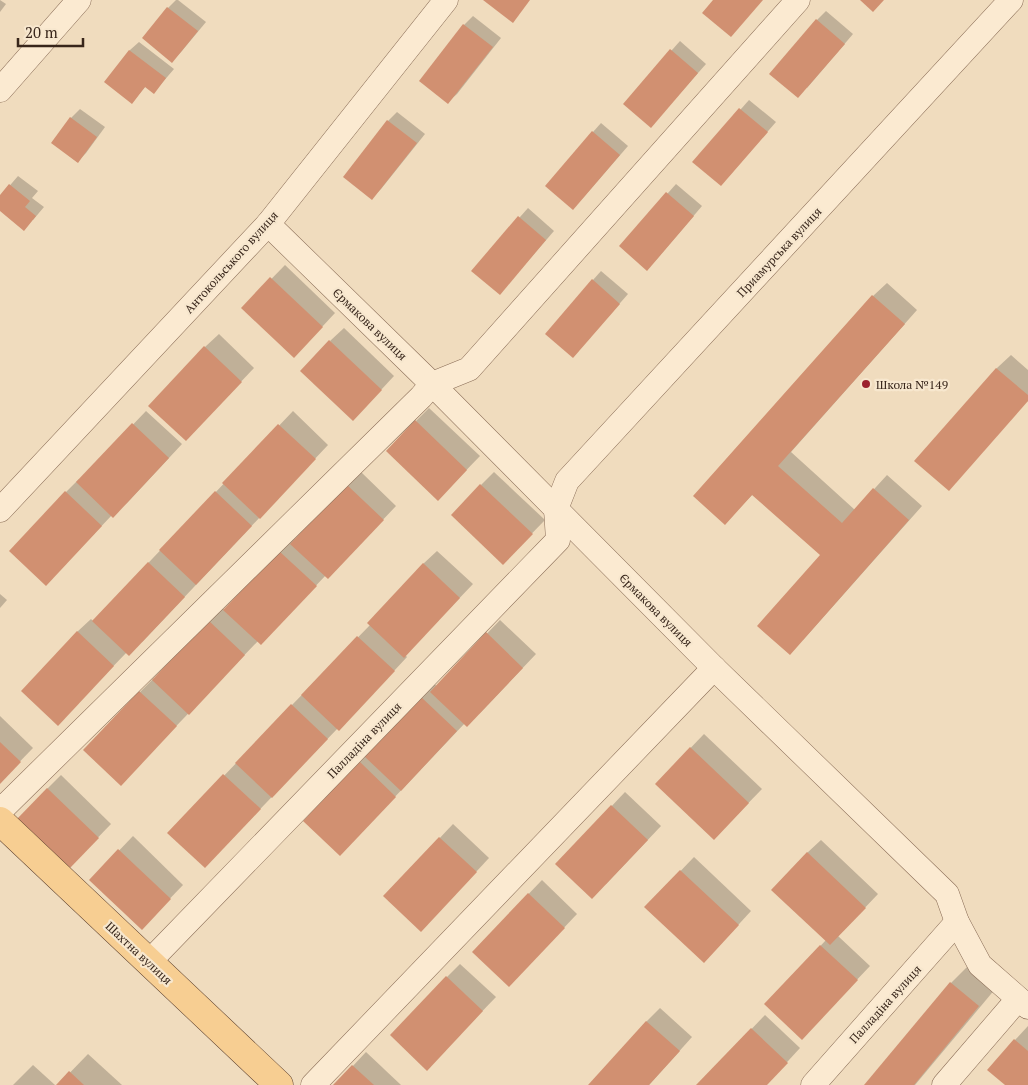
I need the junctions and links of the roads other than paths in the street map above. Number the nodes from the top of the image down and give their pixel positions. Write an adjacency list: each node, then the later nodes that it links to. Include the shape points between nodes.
1 (78, 0): 5 (street)
2 (446, 0): 6 (street, Антокольського вулиця)
3 (798, 0): 7 (street, via 469,369)
4 (1010, 0): 8 (street, Приамурська вулиця, via 567,482)
5 (0, 90)
6 (268, 224): 7 (street, Єрмакова вулиця); 9 (street, Антокольського вулиця)
7 (432, 384): 8 (street, Єрмакова вулиця); 11 (street)
8 (556, 509): 10 (street, Єрмакова вулиця); 14 (street, Палладіна вулиця, via 558,540)
9 (0, 510)
10 (714, 668): 13 (street, Єрмакова вулиця, via 947,894); 18 (street)
11 (0, 811)
12 (0, 821): 14 (main road, Шахтна вулиця)
13 (957, 922): 15 (street, Єрмакова вулиця, via 980,965); 19 (street, Палладіна вулиця)
14 (149, 962): 17 (main road, Шахтна вулиця)
15 (1023, 1003): 16 (street)
16 (948, 1084)
17 (279, 1085)
18 (313, 1085)
19 (813, 1085)

